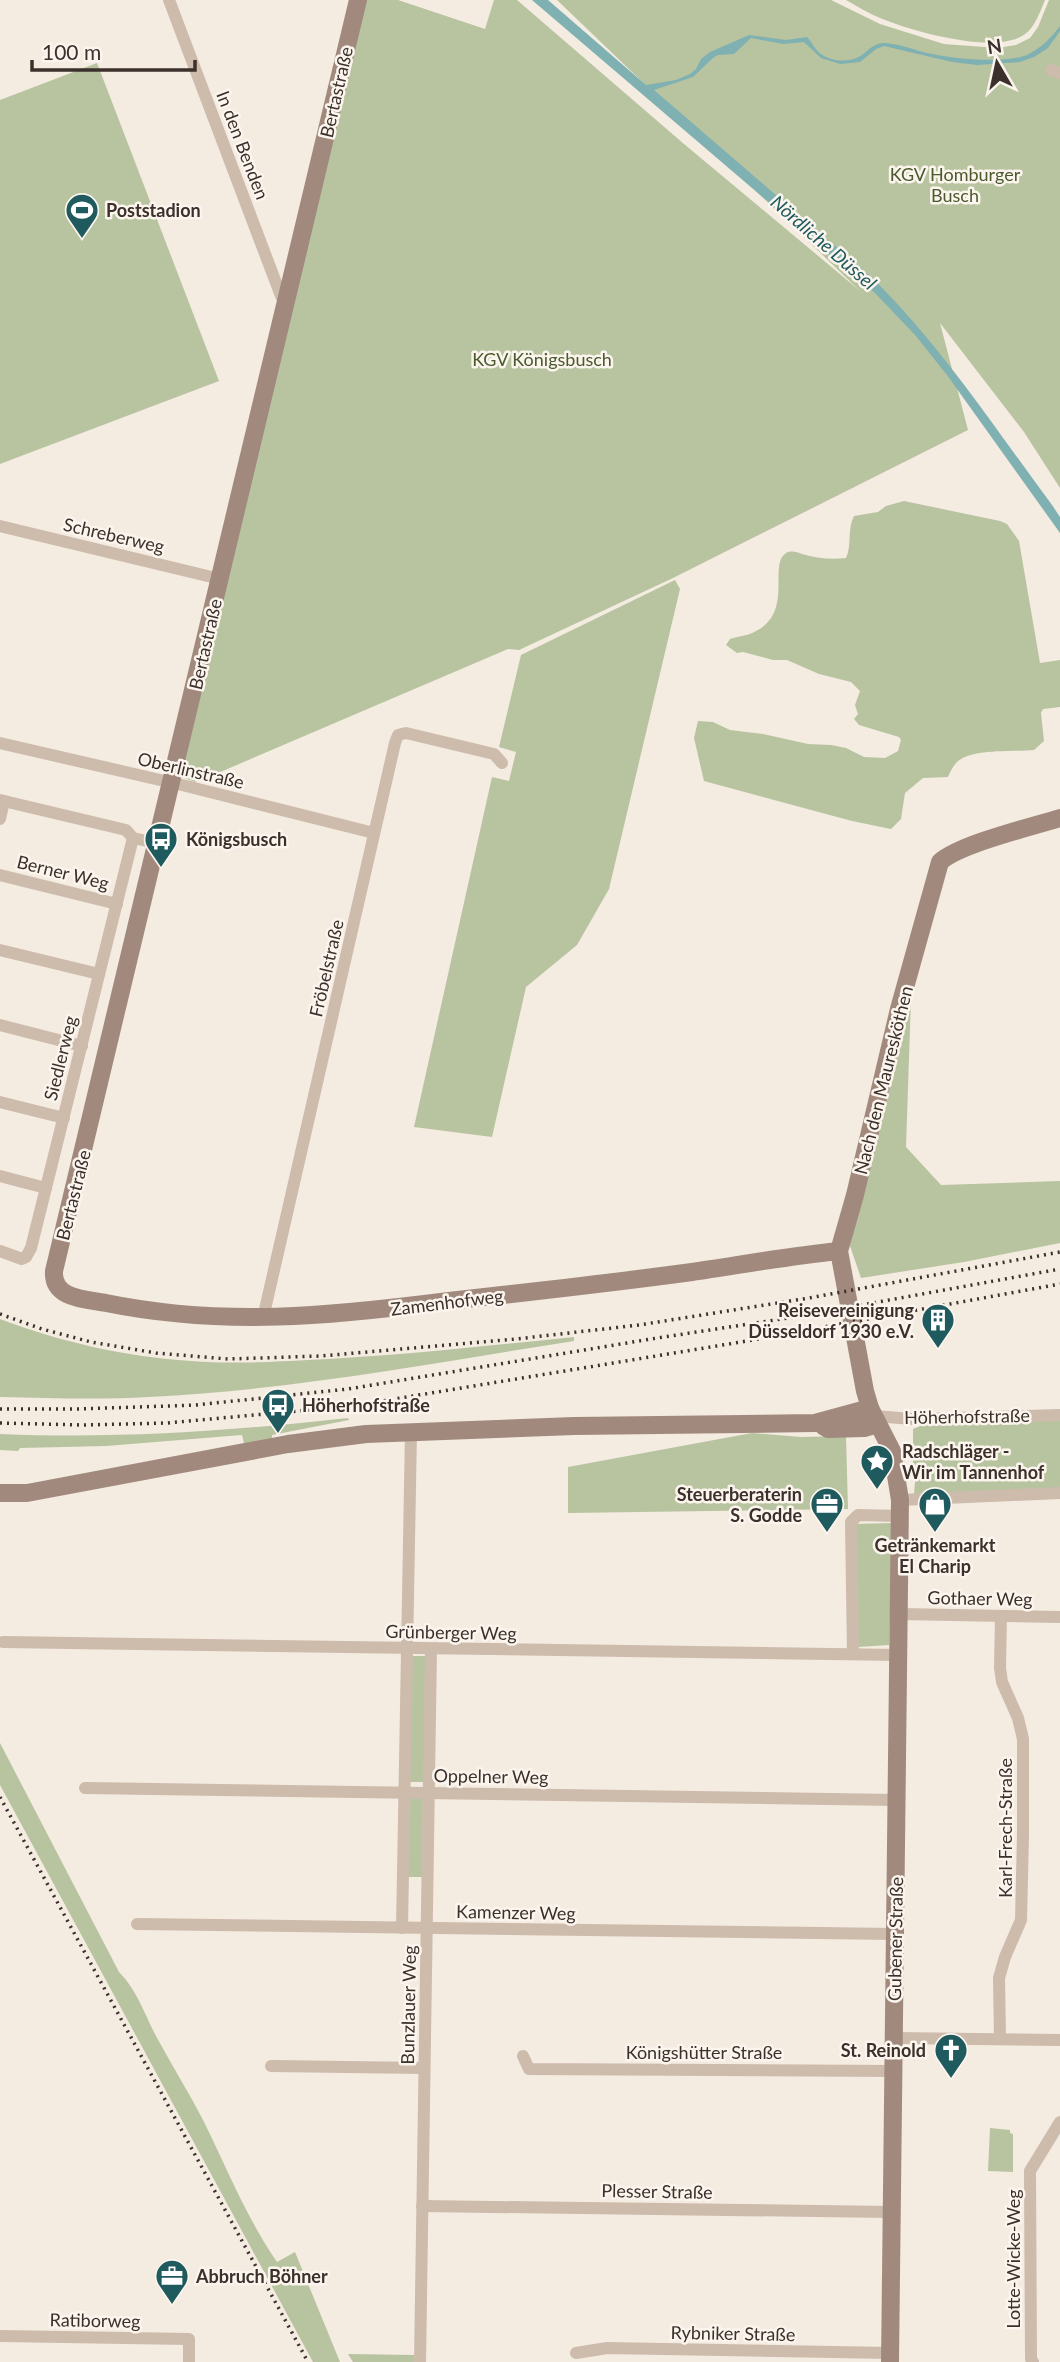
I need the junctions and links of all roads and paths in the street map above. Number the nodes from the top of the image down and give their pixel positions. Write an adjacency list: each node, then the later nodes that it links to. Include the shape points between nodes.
1 (169, 0): 3 (street, In den Benden)
2 (358, 0): 3 (street, Bertastraße)
3 (286, 300): 5 (street, Bertastraße)
4 (0, 526): 5 (street, Schreberweg)
5 (220, 579): 8 (street, Bertastraße)
6 (0, 743): 8 (street, Oberlinstraße)
7 (502, 763): 12 (street, Fröbelstraße, via 494,754 406,733 398,735)
8 (171, 783): 12 (street, Oberlinstraße); 14 (street, Bertastraße)
9 (2, 801): 11 (street); 13 (street, via 126,831)
10 (1060, 818): 26 (street, Nach den Mauresköthen, via 969,847 940,862)
11 (0, 820)
12 (374, 834): 28 (street, Fröbelstraße)
13 (133, 838): 14 (street); 16 (street, Siedlerweg)
14 (157, 842): 27 (street, Bertastraße, via 54,1271)
15 (0, 875): 16 (street, Berner Weg)
16 (117, 904): 18 (street, Siedlerweg)
17 (0, 950): 18 (street)
18 (99, 974): 20 (street, Siedlerweg)
19 (0, 1025): 20 (street)
20 (82, 1046): 22 (street, Siedlerweg)
21 (0, 1102): 22 (street)
22 (64, 1118): 24 (street, Siedlerweg)
23 (0, 1176): 24 (street)
24 (46, 1188): 25 (street, Siedlerweg, via 26,1257)
25 (0, 1251)
26 (839, 1251): 28 (street, Zamenhofweg, via 368,1311); 30 (street, Nach den Mauresköthen)
27 (57, 1287): 28 (street, Zamenhofweg, via 74,1296 129,1308)
28 (263, 1318)
29 (1060, 1415): 30 (street, Höherhofstraße)
30 (874, 1416): 31 (street, Höherhofstraße, via 864,1428 828,1429 815,1423); 34 (street, Gubener Straße, via 892,1451)
31 (411, 1431): 32 (street, Höherhofstraße, via 316,1440 27,1493); 39 (street, Bunzlauer Weg)
32 (0, 1493)
33 (1060, 1493): 34 (street)
34 (900, 1508): 35 (street, Gubener Straße); 41 (street, via 858,1515 851,1522)
35 (900, 1614): 36 (street, Gothaer Weg); 42 (street, Gubener Straße)
36 (1001, 1616): 37 (street, Gothaer Weg); 52 (street, Karl-Frech-Straße, via 1002,1682 1023,1739 1023,1848 1021,1920 999,1978)
37 (1060, 1617)
38 (3, 1642): 39 (street, Grünberger Weg)
39 (407, 1649): 40 (street, Grünberger Weg); 44 (street, Bunzlauer Weg)
40 (431, 1649): 41 (street, Grünberger Weg); 45 (street, Bunzlauer Weg)
41 (853, 1654): 42 (street, Grünberger Weg)
42 (900, 1655): 46 (street, Gubener Straße)
43 (85, 1788): 44 (street, Oppelner Weg)
44 (404, 1792): 45 (street, Oppelner Weg); 48 (street, Bunzlauer Weg)
45 (430, 1793): 46 (street, Oppelner Weg); 49 (street, Bunzlauer Weg)
46 (896, 1800): 50 (street, Gubener Straße)
47 (137, 1924): 48 (street, Kamenzer Weg)
48 (402, 1928): 49 (street, Kamenzer Weg)
49 (428, 1928): 50 (street, Kamenzer Weg); 56 (street, Bunzlauer Weg)
50 (895, 1934): 51 (street, Gubener Straße)
51 (894, 2038): 52 (street); 57 (street, Gubener Straße)
52 (1000, 2039): 53 (street)
53 (1060, 2040)
54 (523, 2056): 57 (street, Königshütter Straße, via 529,2069)
55 (271, 2066): 56 (street)
56 (424, 2068): 59 (street, Bunzlauer Weg)
57 (894, 2071): 60 (street, Gubener Straße)
58 (1060, 2122): 66 (street, Lotte-Wicke-Weg, via 1030,2171)
59 (422, 2206): 60 (street, Plesser Straße); 65 (street, Bunzlauer Weg)
60 (891, 2212): 63 (street, Gubener Straße)
61 (0, 2336): 64 (street, Ratiborweg, via 189,2339)
62 (576, 2353): 63 (street, Rybniker Straße, via 607,2348)
63 (890, 2357)
64 (189, 2362)
65 (420, 2362)
66 (1033, 2362)

